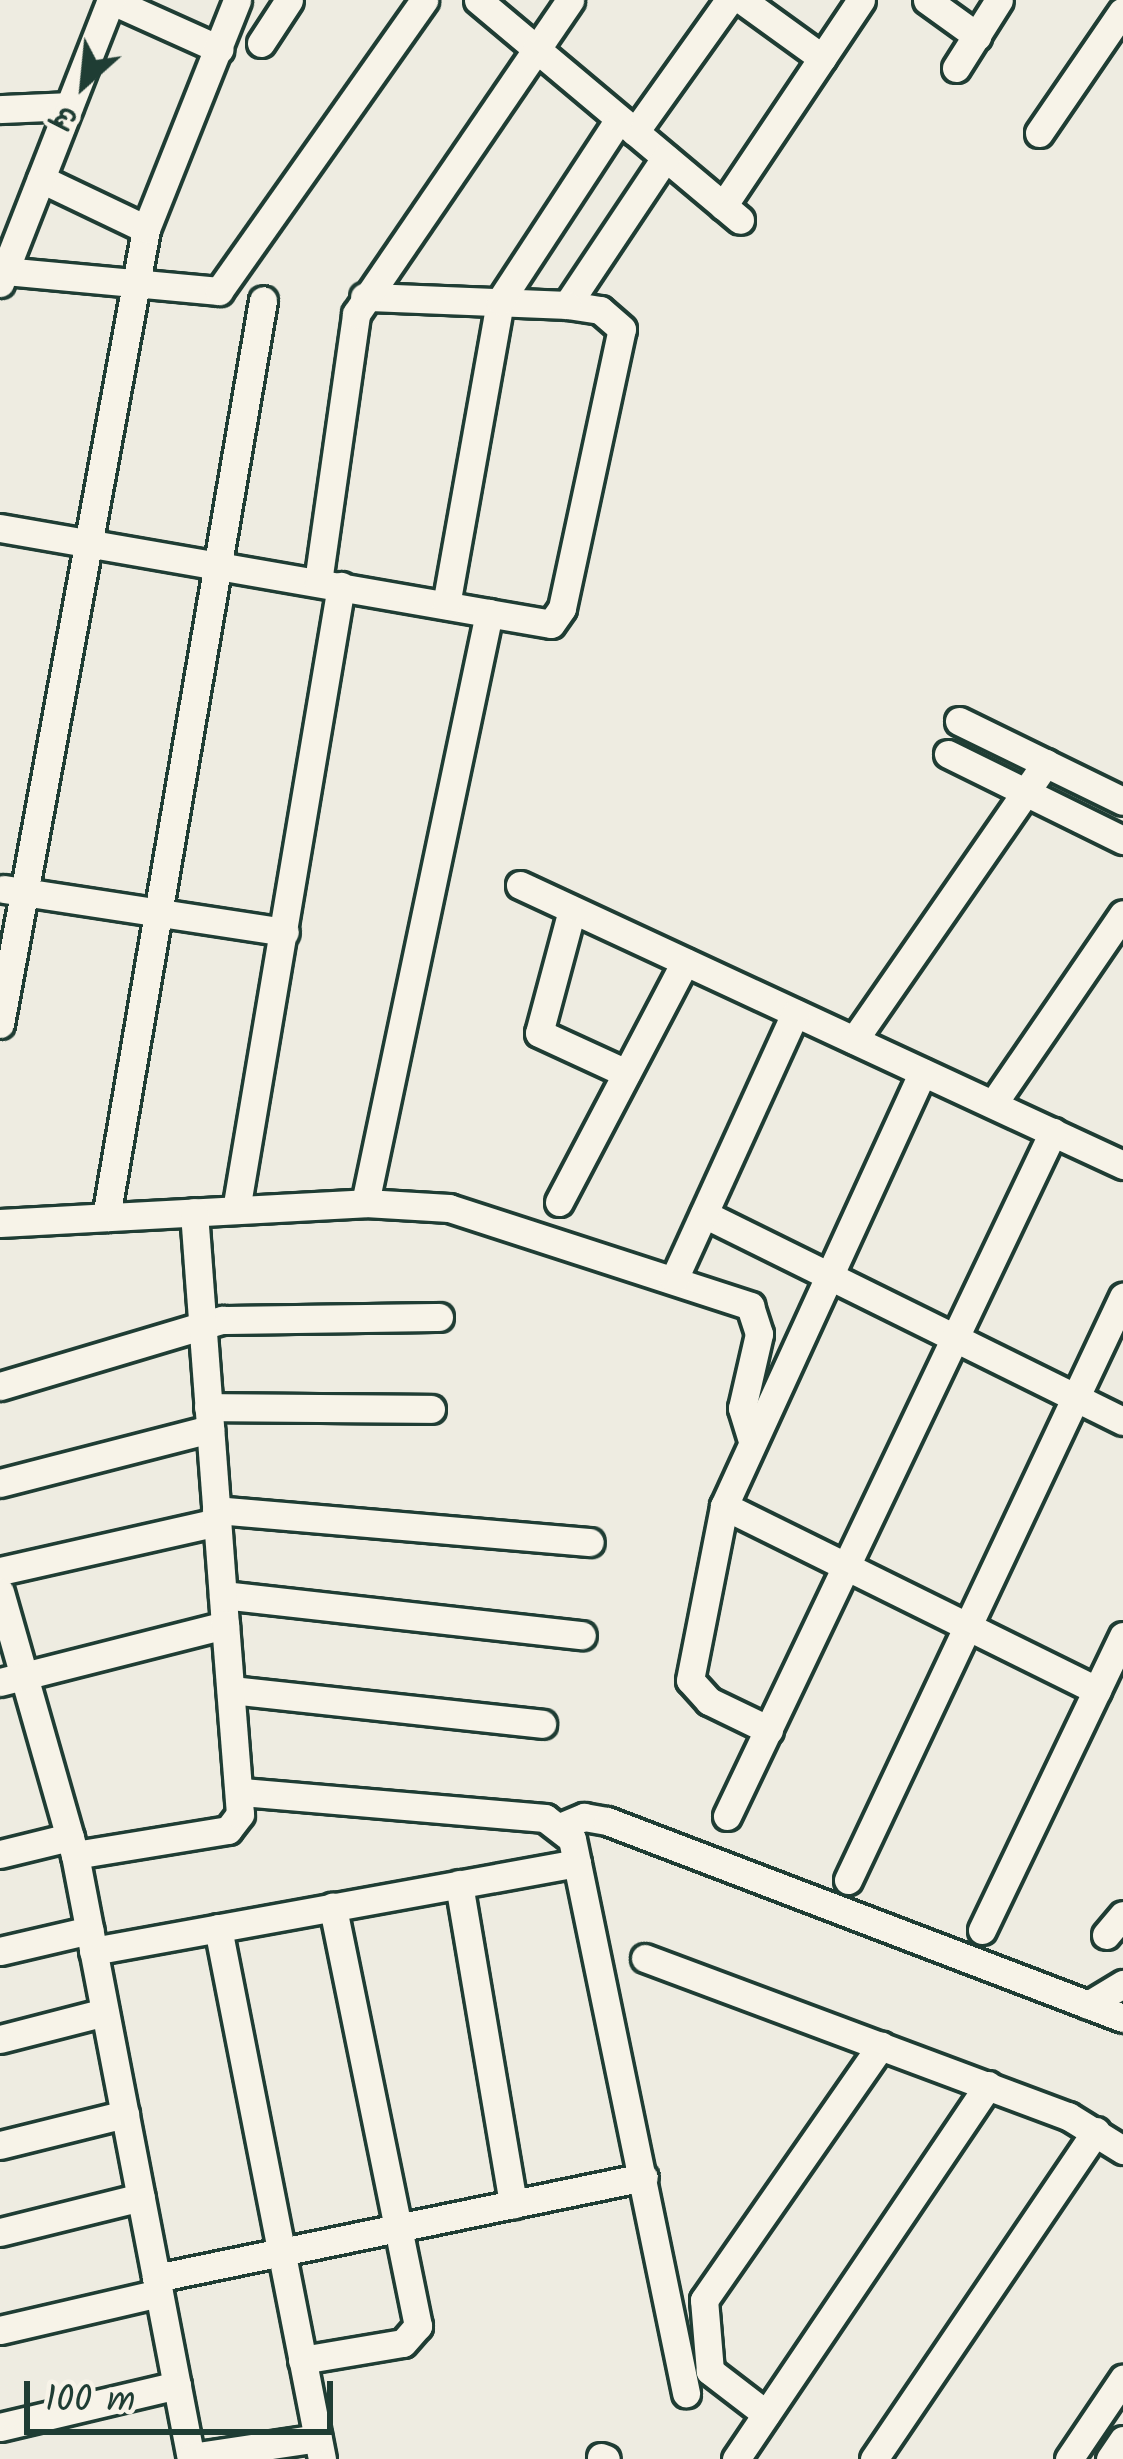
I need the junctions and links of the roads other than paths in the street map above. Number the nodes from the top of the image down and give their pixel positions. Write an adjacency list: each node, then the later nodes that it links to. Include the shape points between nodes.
1 (110, 0): 14 (street); 18 (street)
2 (237, 0): 14 (street)
3 (289, 0): 13 (street)
4 (424, 0): 26 (street, via 228,283 207,293)
5 (478, 0): 15 (street)
6 (570, 0): 15 (street)
7 (861, 0): 16 (street)
8 (927, 0): 12 (street)
9 (999, 0): 12 (street)
10 (741, 1): 16 (street); 20 (street)
11 (1116, 6): 21 (street)
12 (976, 36): 17 (street)
13 (261, 43)
14 (219, 49): 24 (street)
15 (537, 50): 20 (street); 27 (street)
16 (821, 58): 22 (street, via 731,213)
17 (956, 68)
18 (69, 106): 19 (street); 23 (street)
19 (0, 109)
20 (627, 126): 22 (street); 29 (street)
21 (1039, 133)
22 (665, 158): 30 (street)
23 (40, 179): 24 (street); 25 (street)
24 (146, 230): 26 (street)
25 (4, 265): 26 (street)
26 (135, 283): 32 (street)
27 (364, 297): 29 (street); 34 (street)
28 (262, 300): 33 (street)
29 (500, 301): 30 (street); 35 (street)
30 (567, 304): 36 (street, via 615,319 622,340 562,608 550,624)
31 (0, 528): 32 (street)
32 (85, 542): 33 (street); 44 (street)
33 (218, 565): 34 (street); 46 (street)
34 (330, 584): 35 (street); 48 (street)
35 (446, 605): 36 (street)
36 (489, 613): 59 (street)
37 (959, 721): 39 (street)
38 (948, 754): 40 (street)
39 (1046, 763): 40 (street); 41 (street)
40 (1026, 792): 42 (street); 52 (street)
41 (1121, 796)
42 (1123, 840)
43 (520, 885): 45 (street)
44 (9, 890): 46 (street); 51 (street)
45 (572, 910): 49 (street); 54 (street, via 539,1033)
46 (157, 914): 48 (street); 63 (street)
47 (1123, 914): 55 (street)
48 (284, 932): 60 (street)
49 (685, 962): 50 (street); 54 (street)
50 (795, 1012): 52 (street); 62 (street)
51 (0, 1024)
52 (854, 1040): 53 (street)
53 (923, 1072): 55 (street); 65 (street)
54 (626, 1073): 58 (street)
55 (993, 1104): 56 (street)
56 (1053, 1132): 57 (street); 70 (street)
57 (1123, 1165)
58 (559, 1202)
59 (365, 1203): 60 (street); 66 (street, via 449,1208)
60 (236, 1210): 61 (street)
61 (194, 1212): 63 (street); 69 (street)
62 (704, 1214): 65 (street); 66 (street)
63 (106, 1217): 64 (street)
64 (0, 1223)
65 (829, 1276): 70 (street); 76 (street)
66 (674, 1279): 76 (street, via 739,1299 757,1318 742,1408)
67 (1123, 1297): 72 (street)
68 (439, 1317): 69 (street, via 243,1317)
69 (201, 1325): 71 (street); 74 (street)
70 (955, 1338): 72 (street); 81 (street)
71 (0, 1386)
72 (1076, 1398): 75 (street); 86 (street)
73 (431, 1409): 74 (street)
74 (209, 1418): 77 (street); 79 (street)
75 (1123, 1421)
76 (752, 1441): 78 (street)
77 (0, 1483)
78 (724, 1506): 81 (street); 93 (street, via 690,1680 709,1701)
79 (217, 1516): 80 (street); 82 (street); 84 (street)
80 (590, 1542)
81 (846, 1566): 86 (street); 93 (street)
82 (0, 1571)
83 (0, 1592): 89 (street)
84 (223, 1595): 85 (street); 87 (street)
85 (225, 1624): 89 (street); 90 (street)
86 (968, 1626): 91 (street); 100 (street)
87 (582, 1635)
88 (1123, 1636): 91 (street)
89 (12, 1678): 97 (street)
90 (231, 1690): 92 (street); 94 (street)
91 (1097, 1690): 104 (street)
92 (542, 1724)
93 (769, 1730): 95 (street)
94 (242, 1792): 96 (street, via 544,1819); 97 (street, via 228,1830)
95 (728, 1816)
96 (560, 1827): 99 (street); 109 (street, via 584,1817 607,1821)
97 (72, 1846): 98 (street); 105 (street)
98 (0, 1854)
99 (577, 1863): 101 (street); 119 (street)
100 (848, 1880)
101 (459, 1884): 102 (street); 121 (street)
102 (333, 1907): 103 (street); 122 (street)
103 (218, 1928): 105 (street); 124 (street)
104 (982, 1930)
105 (91, 1941): 106 (street); 110 (street)
106 (0, 1951)
107 (645, 1958): 113 (street)
108 (1123, 1984): 109 (street)
109 (1088, 2005): 111 (street)
110 (105, 2012): 112 (street); 115 (street)
111 (1123, 2018)
112 (0, 2038)
113 (881, 2045): 114 (street); 131 (street, via 704,2300 710,2371)
114 (988, 2085): 116 (street); 131 (street)
115 (125, 2114): 117 (street); 120 (street)
116 (1096, 2131): 118 (street); 137 (street)
117 (0, 2145)
118 (1123, 2150)
119 (644, 2177): 121 (street); 130 (street)
120 (141, 2197): 123 (street); 125 (street)
121 (513, 2204): 122 (street)
122 (394, 2229): 124 (street); 127 (street, via 417,2314 414,2336)
123 (0, 2232)
124 (281, 2252): 125 (street); 127 (street)
125 (158, 2285): 126 (street); 129 (street)
126 (0, 2330)
127 (302, 2360): 134 (street)
128 (1123, 2379): 138 (street)
129 (177, 2385): 132 (street); 135 (street)
130 (686, 2393)
131 (766, 2414): 136 (street)
132 (0, 2427)
133 (1123, 2440): 139 (street)
134 (320, 2448): 135 (street)
135 (191, 2458)
136 (736, 2459)
137 (874, 2459)
138 (1069, 2459)
139 (1110, 2459)

